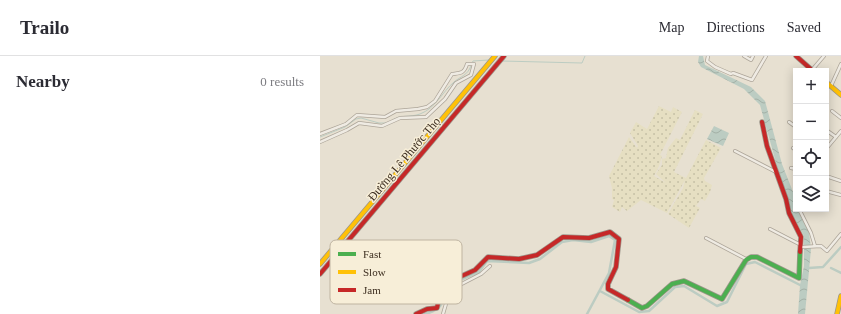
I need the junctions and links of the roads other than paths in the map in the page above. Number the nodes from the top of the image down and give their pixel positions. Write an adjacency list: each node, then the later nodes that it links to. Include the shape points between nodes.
1 (495, 56): 12 (main road, Đường Lê Phước Thọ)
2 (504, 56): 14 (main road, Đường Lê Phước Thọ)
3 (708, 56): 6 (street, via 707,61 715,67 752,80)
4 (744, 56): 5 (street, via 751,60)
5 (753, 56)
6 (766, 56)
7 (796, 56): 10 (main road)
8 (824, 56): 11 (street)
9 (841, 64): 13 (street)
10 (810, 68)
11 (814, 68)
12 (472, 85): 14 (main road); 34 (main road, Đường Lê Phước Thọ)
13 (831, 86): 15 (main road)
14 (477, 89): 35 (main road, Đường Lê Phước Thọ)
15 (841, 95)
16 (832, 111): 17 (street)
17 (841, 118)
18 (762, 122): 28 (main road)
19 (789, 122): 20 (street)
20 (793, 125)
21 (841, 131): 24 (street)
22 (829, 132): 24 (street)
23 (320, 134): 25 (street, via 346,124 356,115 385,117 396,111 427,107 435,102 452,74 462,73 468,64 474,64 471,75 456,84 426,117 400,118 382,126 359,123)
24 (836, 137): 26 (street)
25 (320, 142)
26 (829, 145)
27 (735, 151): 28 (street)
28 (776, 172): 41 (main road, via 790,214 801,237)
29 (829, 177): 30 (street)
30 (841, 181)
31 (829, 193): 32 (street)
32 (841, 195)
33 (800, 212): 42 (street, via 811,233)
34 (354, 224): 35 (main road); 39 (main road, Đường Lê Phước Thọ)
35 (359, 228): 40 (main road, Đường Lê Phước Thọ)
36 (770, 229): 41 (street)
37 (841, 234): 42 (street, via 830,250)
38 (706, 238): 44 (street)
39 (340, 240)
40 (349, 240)
41 (802, 246): 42 (street); 44 (main road, via 799,278 756,257)
42 (814, 246)
43 (330, 252): 46 (main road, Đường Lê Phước Thọ)
44 (746, 259): 49 (main road, via 722,299 684,281 672,284 644,308 607,288 616,267 619,248 619,238 613,233 588,238 560,238 539,254 526,258 488,257 476,270)
45 (330, 262): 48 (main road, Đường Lê Phước Thọ)
46 (320, 264)
47 (490, 266): 50 (street)
48 (320, 274)
49 (462, 275)
50 (462, 284)
51 (841, 296): 56 (main road)
52 (438, 304): 54 (main road, via 437,308)
53 (446, 304): 55 (street)
54 (416, 314)
55 (443, 314)
56 (837, 314)

